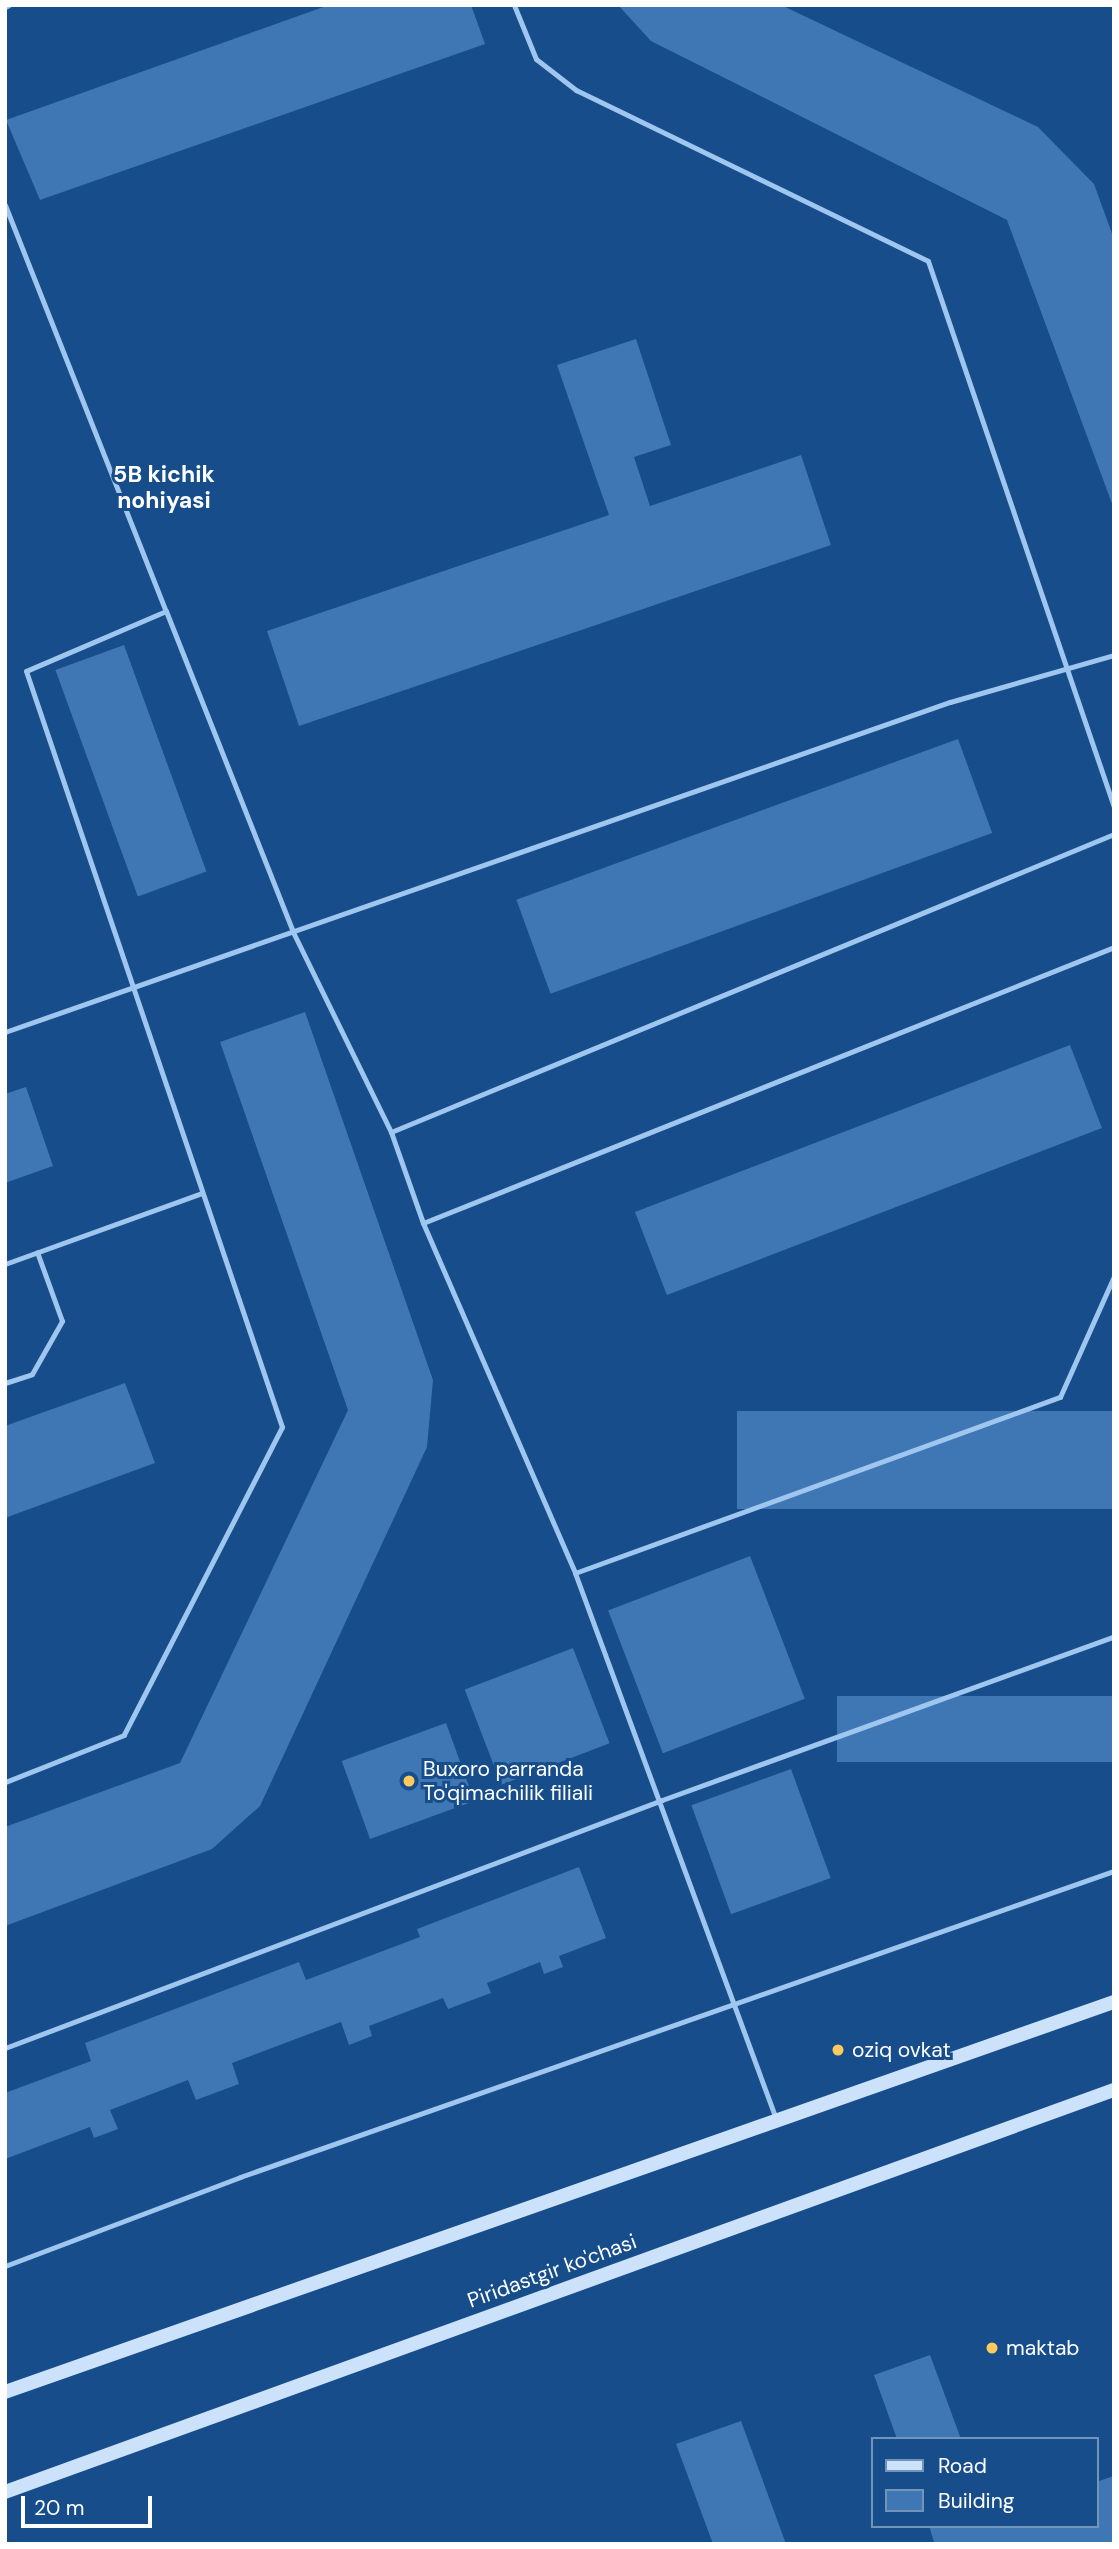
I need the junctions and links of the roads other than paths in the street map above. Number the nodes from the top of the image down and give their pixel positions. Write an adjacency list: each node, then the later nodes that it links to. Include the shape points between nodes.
1 (514, 5): 5 (lane, via 536,58 576,90 928,261)
2 (5, 205): 3 (lane)
3 (166, 611): 8 (lane); 10 (lane, via 26,671)
4 (1114, 655): 5 (lane)
5 (1069, 669): 6 (lane); 8 (lane, via 950,702)
6 (1114, 807)
7 (1114, 834): 12 (lane)
8 (293, 932): 10 (lane); 12 (lane)
9 (1114, 947): 14 (lane)
10 (131, 988): 11 (lane); 13 (lane)
11 (5, 1032)
12 (391, 1132): 14 (lane)
13 (202, 1193): 15 (lane); 21 (lane, via 282,1427 124,1735)
14 (423, 1223): 19 (lane)
15 (37, 1252): 16 (lane); 18 (lane, via 62,1321 32,1374)
16 (5, 1264)
17 (1114, 1276): 19 (lane, via 1060,1397)
18 (5, 1383)
19 (575, 1573): 22 (lane)
20 (1114, 1636): 22 (lane)
21 (5, 1782)
22 (662, 1800): 24 (lane); 26 (lane)
23 (1114, 1871): 24 (lane)
24 (734, 2001): 28 (lane); 29 (lane)
25 (1114, 2002): 28 (main road)
26 (5, 2048)
27 (1114, 2090): 31 (main road, Piridastgir ko'chasi)
28 (776, 2119): 30 (main road)
29 (5, 2266)
30 (5, 2392)
31 (5, 2492)

